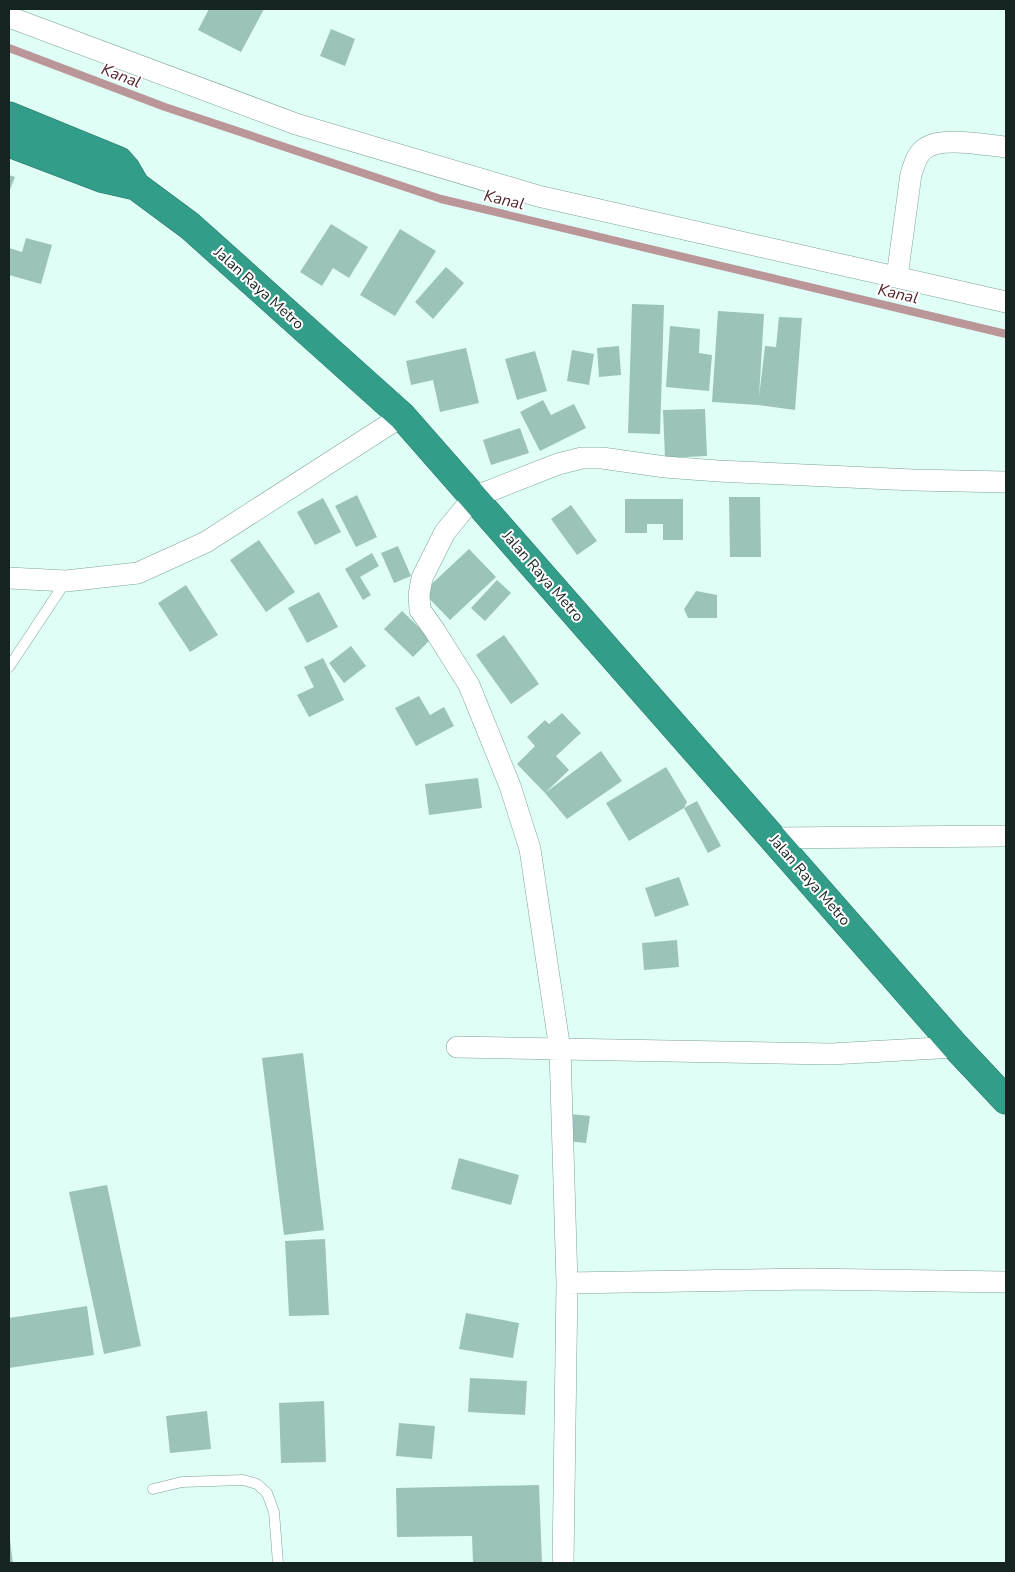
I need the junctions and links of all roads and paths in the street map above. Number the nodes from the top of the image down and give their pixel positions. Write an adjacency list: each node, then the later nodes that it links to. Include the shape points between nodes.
1 (9, 17): 6 (street, via 296,124 538,196)
2 (9, 116): 5 (highway, via 119,160)
3 (9, 143): 5 (highway, Jalan Raya Metro, via 101,178)
4 (1006, 147): 6 (street, via 957,142 934,143 922,150 911,174)
5 (136, 186): 8 (highway, Jalan Raya Metro, via 190,226)
6 (897, 277): 7 (street)
7 (1006, 302)
8 (402, 416): 10 (highway, Jalan Raya Metro); 12 (street, via 206,542 138,573)
9 (1006, 482): 10 (street, via 718,471 588,458 558,464)
10 (474, 497): 15 (highway, Jalan Raya Metro); 18 (street, via 445,532 422,578 420,610 469,685 510,786 530,849)
11 (9, 578): 12 (street)
12 (66, 581): 13 (lane)
13 (9, 667)
14 (1006, 836): 15 (street)
15 (773, 838): 17 (highway, Jalan Raya Metro)
16 (458, 1047): 18 (street)
17 (956, 1047): 18 (street, via 831,1054); 19 (highway, Jalan Raya Metro)
18 (560, 1050): 21 (street)
19 (1006, 1100)
20 (1006, 1282): 21 (street, via 809,1279)
21 (567, 1283): 24 (street)
22 (154, 1489): 23 (lane, via 182,1482 243,1480 257,1484 267,1493 274,1512)
23 (278, 1563)
24 (563, 1563)

